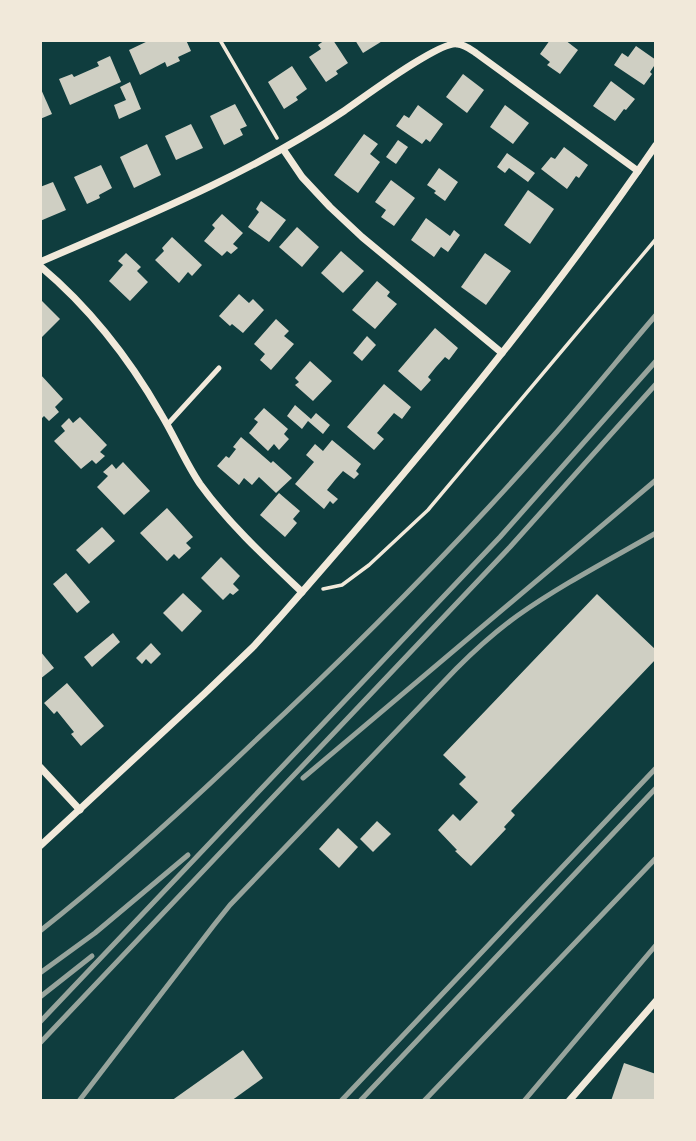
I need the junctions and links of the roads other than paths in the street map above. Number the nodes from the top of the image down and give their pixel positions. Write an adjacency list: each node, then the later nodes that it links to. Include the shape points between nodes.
1 (656, 145): 3 (street)
2 (283, 149): 3 (street, via 433,52 458,44); 4 (street); 5 (street, via 302,177 362,237)
3 (638, 171): 5 (street)
4 (40, 264): 7 (street, via 104,329)
5 (502, 353): 8 (street)
6 (219, 368): 7 (lane)
7 (167, 425): 8 (street, via 199,482 221,510)
8 (302, 593): 10 (street, via 254,646)
9 (40, 767): 10 (street)
10 (80, 810): 11 (street)
11 (40, 846)
12 (656, 1001): 13 (street)
13 (569, 1101)

